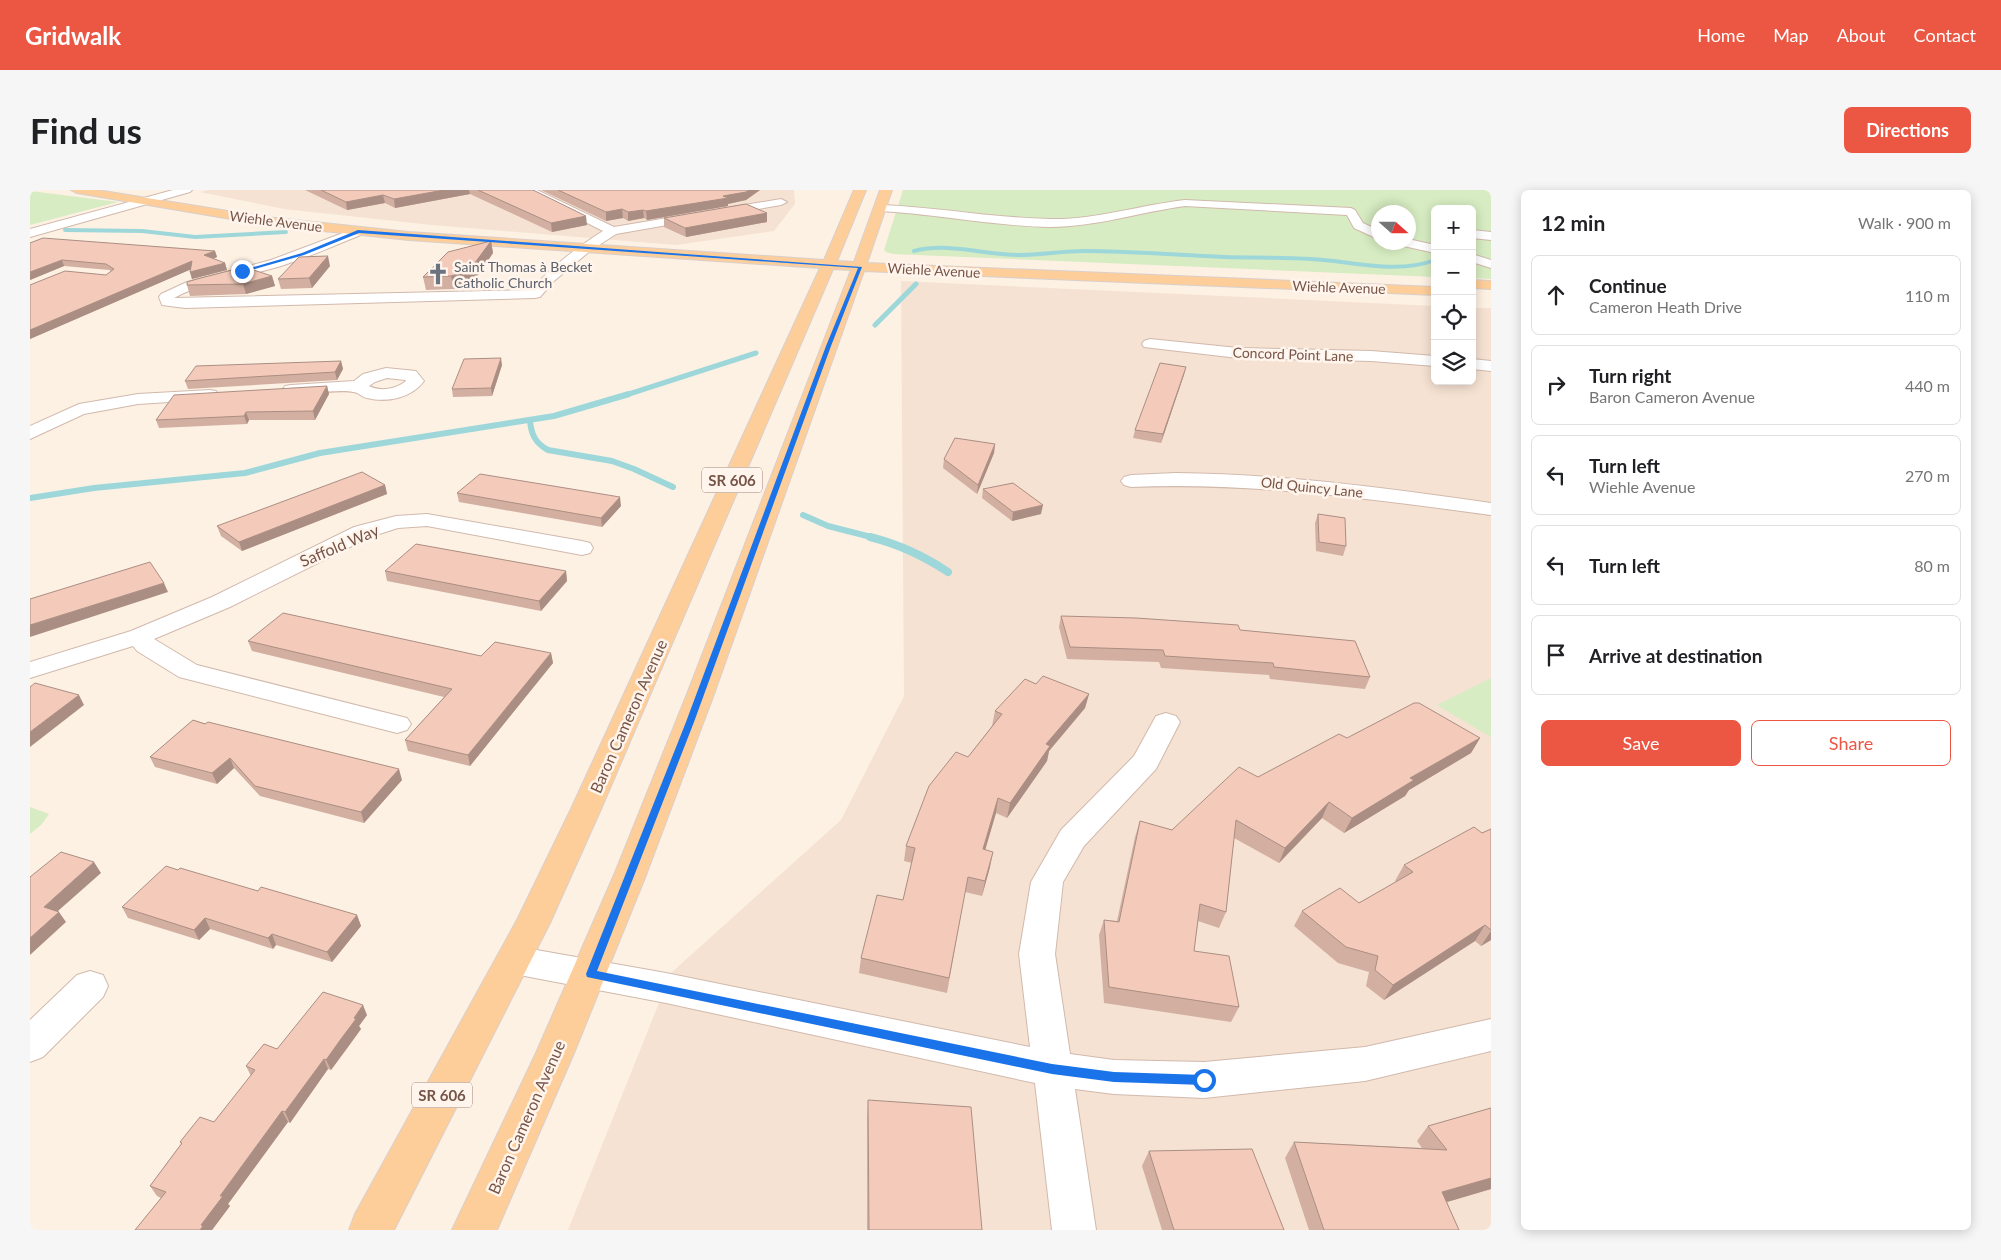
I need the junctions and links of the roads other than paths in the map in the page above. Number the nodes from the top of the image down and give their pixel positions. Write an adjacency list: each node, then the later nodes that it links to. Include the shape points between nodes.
1 (77, 190): 8 (main road, Wiehle Avenue)
2 (126, 190): 7 (main road, Wiehle Avenue)
3 (186, 190): 7 (street)
4 (528, 190): 14 (street)
5 (860, 190): 23 (main road, Baron Cameron Avenue / SR 606)
6 (886, 190): 10 (main road, Baron Cameron Avenue / SR 606)
7 (163, 196): 8 (street); 19 (main road, Wiehle Avenue, via 274,214)
8 (146, 201): 13 (main road, Wiehle Avenue, via 238,217); 16 (street)
9 (780, 202): 14 (street)
10 (880, 208): 11 (street, via 1051,223 1090,222 1167,205 1197,203 1351,212 1358,225); 24 (main road, Baron Cameron Avenue / SR 606)
11 (1365, 229): 12 (street); 15 (street)
12 (1371, 229)
13 (358, 231): 19 (main road, Wiehle Avenue); 19 (street, via 284,260 187,286 166,297 167,302 535,294 549,278)
14 (612, 231): 19 (street)
15 (1371, 232)
16 (30, 233)
17 (1476, 234): 18 (street)
18 (1491, 236)
19 (590, 245): 23 (main road, Wiehle Avenue)
20 (1416, 245): 21 (street)
21 (1431, 248)
22 (1476, 259): 25 (street)
23 (830, 261): 24 (main road, Wiehle Avenue); 49 (main road, Baron Cameron Avenue / SR 606, via 586,809)
24 (862, 263): 26 (main road, Wiehle Avenue); 29 (main road, Wiehle Avenue); 50 (main road, Baron Cameron Avenue / SR 606, via 687,731)
25 (1491, 264)
26 (1431, 283)
27 (1476, 284): 28 (main road)
28 (1491, 285)
29 (1431, 291)
30 (1476, 293): 31 (main road)
31 (1491, 294)
32 (1150, 344): 33 (street, Concord Point Lane, via 1238,353)
33 (1431, 361)
34 (1476, 364): 35 (street)
35 (1491, 366)
36 (359, 386): 37 (street)
37 (272, 392)
38 (224, 394): 39 (street, via 138,400)
39 (79, 409): 40 (street); 41 (street)
40 (30, 412)
41 (30, 433)
42 (1132, 481): 43 (street, Old Quincy Lane, via 1240,480)
43 (1491, 509)
44 (582, 548): 45 (street, Saffold Way, via 427,520 396,522 362,532 221,602)
45 (140, 636): 46 (street, Saffold Way); 48 (street, via 146,646 188,671)
46 (30, 670)
47 (1166, 722): 54 (street, via 1146,762 1072,838 1047,882 1037,954)
48 (397, 724)
49 (514, 960): 50 (street); 55 (main road, Baron Cameron Avenue / SR 606)
50 (591, 974): 54 (street); 56 (main road, Baron Cameron Avenue / SR 606)
51 (90, 986): 53 (street)
52 (1491, 1035): 54 (street, via 1365,1064 1204,1080 1114,1077)
53 (30, 1045)
54 (1052, 1069): 57 (street)
55 (371, 1230)
56 (474, 1230)
57 (1074, 1230)

